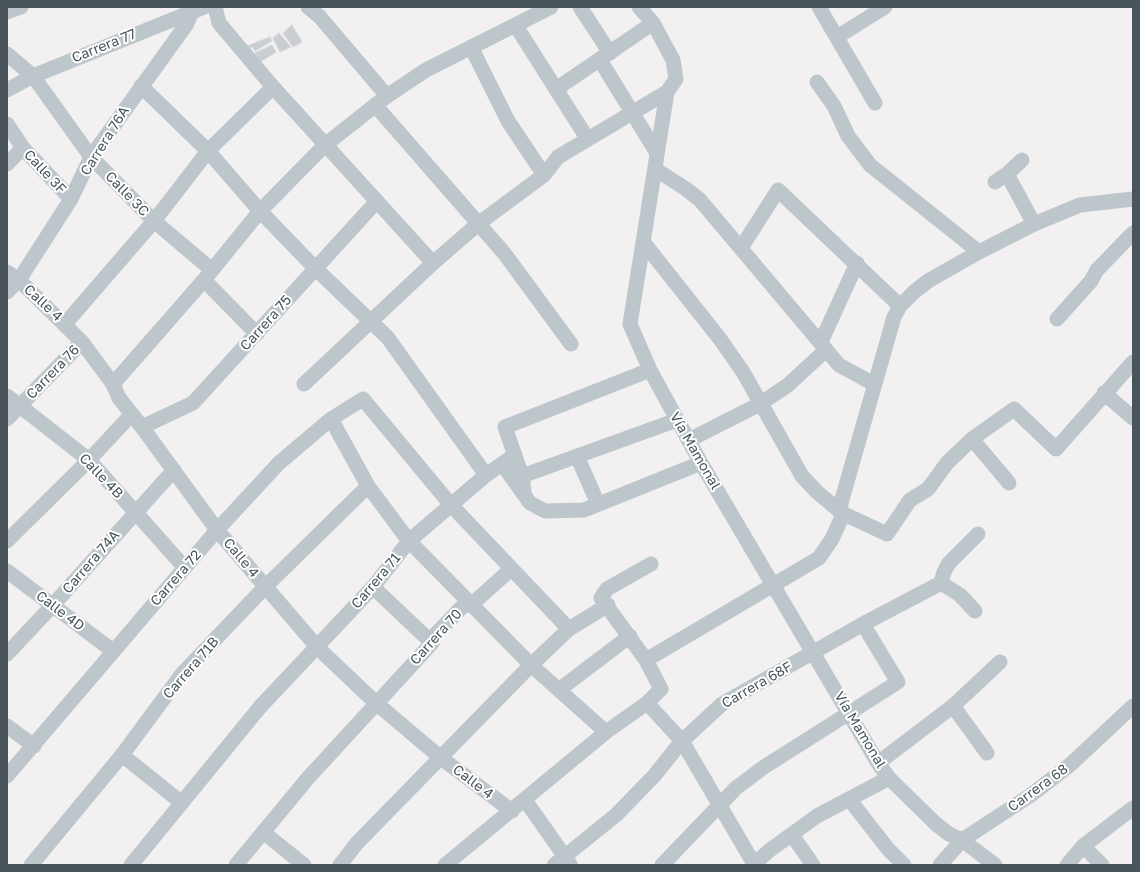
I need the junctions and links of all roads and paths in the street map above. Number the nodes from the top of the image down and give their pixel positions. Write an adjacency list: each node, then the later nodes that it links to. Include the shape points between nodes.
1 (22, 7): 10 (street)
2 (215, 7): 20 (street, via 219,23)
3 (308, 7): 24 (street, via 320,17)
4 (551, 7): 12 (street)
5 (580, 7): 16 (street)
6 (639, 7): 11 (street, Vía Mamonal)
7 (819, 7): 13 (street)
8 (885, 7): 13 (street)
9 (198, 9): 17 (street, Carrera 77); 19 (street, Carrera 76A)
10 (7, 12)
11 (653, 22): 16 (street); 23 (street, Vía Mamonal, via 673,60 676,79)
12 (516, 26): 14 (street); 21 (street)
13 (837, 37): 25 (street)
14 (472, 47): 24 (street, via 426,70); 38 (street, via 508,121)
15 (7, 54): 17 (street, Calle 3C)
16 (605, 57): 21 (street); 27 (street)
17 (33, 76): 22 (street, Carrera 77); 34 (street, Calle 3C)
18 (816, 82): 49 (street, via 834,106 848,136 870,165)
19 (141, 86): 32 (street); 34 (street, Carrera 76A)
20 (273, 87): 30 (street); 32 (street)
21 (556, 89): 29 (street)
22 (7, 90)
23 (667, 92): 27 (street); 33 (street, Vía Mamonal)
24 (387, 96): 26 (street)
25 (876, 102)
26 (375, 105): 30 (street); 44 (street)
27 (631, 114): 29 (street); 33 (street)
28 (7, 124): 31 (street, Calle 3F)
29 (588, 138): 38 (street, via 558,157)
30 (325, 145): 41 (street); 42 (street)
31 (23, 148): 36 (street); 39 (street, Calle 3F)
32 (208, 152): 42 (street); 43 (street)
33 (657, 153): 37 (street, Vía Mamonal)
34 (91, 157): 39 (street, Carrera 76A); 43 (street, Calle 3C)
35 (1022, 160): 45 (street, via 1001,178)
36 (7, 164)
37 (655, 169): 47 (street, Vía Mamonal); 48 (street, via 700,200)
38 (544, 175): 44 (street)
39 (71, 199): 54 (street, Carrera 76A)
40 (1133, 199): 45 (street, via 1080,205)
41 (377, 201): 51 (street); 52 (street, Carrera 75)
42 (260, 211): 52 (street); 53 (street)
43 (154, 221): 53 (street, Calle 3C); 59 (street)
44 (478, 224): 51 (street); 62 (street, via 504,253)
45 (1034, 224): 49 (street)
46 (1133, 233): 57 (street, via 1118,246)
47 (644, 243): 65 (street, Vía Mamonal, via 630,324); 71 (street, via 713,329 743,372)
48 (741, 248): 50 (street, via 778,190); 63 (street)
49 (979, 252): 56 (street, via 928,281)
50 (857, 263): 56 (street); 63 (street)
51 (433, 264): 58 (street)
52 (315, 268): 58 (street); 60 (street, Carrera 75)
53 (208, 275): 60 (street, Calle 3C); 66 (street)
54 (13, 276): 55 (street, Carrera 76A); 59 (street, Calle 4)
55 (7, 292)
56 (900, 306): 68 (street, via 894,317)
57 (1057, 319)
58 (371, 320): 67 (street); 87 (street, via 407,362)
59 (66, 324): 61 (street, Calle 4)
60 (256, 334): 78 (street, Carrera 75, via 193,403)
61 (82, 342): 66 (street, Calle 4); 72 (street, Carrera 76)
62 (571, 344)
63 (823, 346): 68 (street, via 839,365); 71 (street, via 788,385)
64 (1133, 362): 69 (street)
65 (650, 370): 77 (street, Vía Mamonal); 81 (street, via 505,427)
66 (113, 384): 73 (street, Calle 4, via 118,398)
67 (304, 384)
68 (874, 384): 95 (street, via 841,503)
69 (1104, 393): 74 (street); 79 (street, via 1056,449 1014,409)
70 (7, 396): 72 (street, Calle 4B)
71 (760, 404): 80 (street); 95 (street, via 802,476)
72 (20, 406): 76 (street, Carrera 76); 83 (street, Calle 4B)
73 (131, 415): 78 (street, Calle 4); 83 (street)
74 (1133, 418)
75 (331, 419): 90 (street); 93 (street, Carrera 72, via 363,399); 96 (street, Carrera 72, via 279,464)
76 (7, 420)
77 (677, 420): 80 (street, Vía Mamonal); 82 (street)
78 (142, 427): 86 (street, Calle 4)
79 (972, 439): 89 (street); 95 (street, via 947,464 928,489 910,500 887,534)
80 (689, 440): 84 (street, Vía Mamonal)
81 (515, 455): 85 (street, Carrera 71); 88 (street)
82 (577, 456): 88 (street); 92 (street)
83 (89, 460): 94 (street, Calle 4B); 98 (street)
84 (701, 463): 92 (street); 105 (street, Vía Mamonal)
85 (502, 464): 87 (street, Carrera 71); 91 (street)
86 (174, 470): 94 (street, Carrera 74A); 96 (street, Calle 4)
87 (486, 476): 93 (street, Carrera 71)
88 (522, 476): 91 (street)
89 (1009, 483)
90 (368, 486): 99 (street); 106 (street, Carrera 71B)
91 (524, 494): 92 (street, via 530,503 545,511 584,510)
92 (598, 504)
93 (451, 505): 99 (street, Carrera 71); 102 (street)
94 (135, 512): 101 (street, Calle 4B); 108 (street, Carrera 74A)
95 (842, 513): 105 (street, via 832,539 819,558)
96 (218, 530): 101 (street, Carrera 72); 106 (street, Calle 4)
97 (978, 534): 104 (street, via 949,563)
98 (7, 541)
99 (409, 541): 107 (street, Carrera 71); 109 (street)
100 (651, 564): 110 (street, via 607,589 601,598)
101 (185, 568): 117 (street, Carrera 72)
102 (510, 570): 109 (street, Carrera 70); 113 (street)
103 (7, 571): 108 (street, Calle 4D)
104 (942, 583): 111 (street, via 960,595); 112 (street, Carrera 68F)
105 (773, 585): 118 (street, Vía Mamonal); 120 (street)
106 (265, 587): 116 (street, Calle 4); 134 (street, Carrera 71B, via 182,674)
107 (373, 587): 115 (street); 116 (street, Carrera 71)
108 (53, 605): 117 (street, Calle 4D); 119 (street, Carrera 74A)
109 (471, 605): 115 (street, Carrera 70, via 461,608 435,635); 122 (street)
110 (608, 605): 113 (street); 114 (street)
111 (975, 611)
112 (863, 624): 118 (street, Carrera 68F); 128 (street, via 898,682)
113 (569, 629): 122 (street)
114 (630, 636): 120 (street); 123 (street)
115 (432, 643): 124 (street, Carrera 70)
116 (318, 648): 124 (street, Calle 4); 141 (street, Carrera 71, via 260,707)
117 (113, 651): 132 (street, Carrera 72)
118 (814, 652): 128 (street, Vía Mamonal); 131 (street, Carrera 68F, via 722,704)
119 (7, 654)
120 (646, 660): 125 (street, via 662,689)
121 (1000, 662): 126 (street)
122 (531, 665): 123 (street); 135 (street)
123 (560, 689): 130 (street)
124 (376, 703): 135 (street, Calle 4); 145 (street, Carrera 70)
125 (647, 703): 130 (street); 131 (street)
126 (953, 706): 133 (street); 136 (street)
127 (1133, 706): 147 (street, Carrera 68, via 1071,764 1031,795)
128 (849, 713): 136 (street, Vía Mamonal); 142 (street, via 764,768 736,788)
129 (7, 726): 132 (street)
130 (606, 732): 140 (street)
131 (682, 741): 142 (street); 149 (street, Carrera 68F, via 654,776 616,815)
132 (34, 746): 137 (street, Carrera 72)
133 (987, 753)
134 (122, 755): 141 (street); 151 (street, Carrera 71B)
135 (441, 758): 143 (street, Calle 4); 155 (street, via 357,843)
136 (878, 763): 138 (street, Vía Mamonal)
137 (7, 776)
138 (889, 778): 139 (street); 147 (street, Vía Mamonal, via 936,824)
139 (849, 799): 146 (street, via 817,816); 159 (street, via 888,849)
140 (525, 800): 143 (street); 149 (street)
141 (182, 803): 152 (street, Carrera 71)
142 (718, 806): 150 (street); 157 (street)
143 (512, 811): 156 (street)
144 (1131, 812): 148 (street)
145 (263, 832): 153 (street, Carrera 70); 154 (street)
146 (792, 835): 150 (street); 158 (street)
147 (962, 840): 160 (street, Carrera 68); 161 (street, Vía Mamonal)
148 (1083, 846): 162 (street); 163 (street)
149 (563, 862)
150 (754, 864)
151 (31, 865)
152 (132, 865)
153 (236, 865)
154 (304, 865)
155 (340, 865)
156 (445, 865)
157 (662, 865)
158 (812, 865)
159 (904, 865)
160 (940, 865)
161 (995, 865)
162 (1067, 865)
163 (1102, 865)

